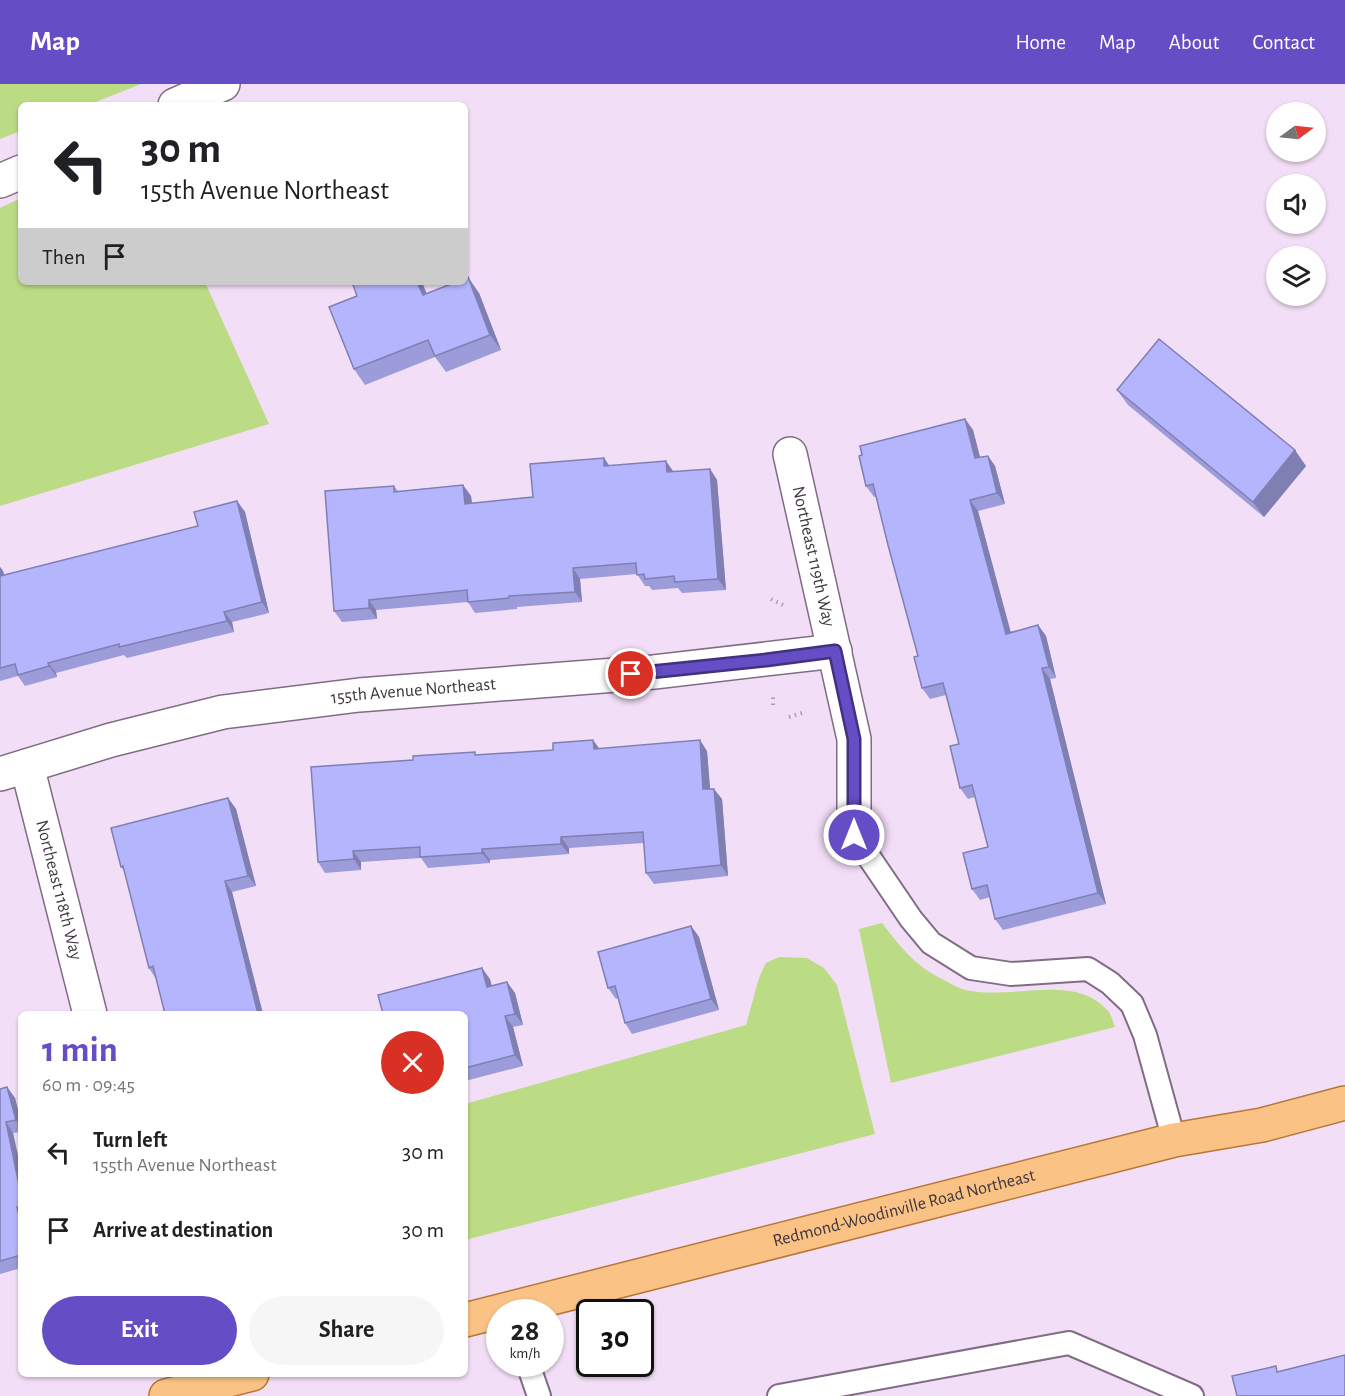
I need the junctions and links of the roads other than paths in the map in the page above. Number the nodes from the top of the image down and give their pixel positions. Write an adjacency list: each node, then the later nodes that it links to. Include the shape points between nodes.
1 (223, 84): 2 (street)
2 (182, 102)
3 (18, 173): 4 (street)
4 (0, 182)
5 (790, 454): 6 (street, Northeast 119th Way)
6 (835, 651): 7 (street, 155th Avenue Northeast, via 654,672 359,695 223,712); 8 (street, Northeast 119th Way, via 854,739)
7 (14, 770): 9 (street, Northeast 118th Way)
8 (854, 835): 11 (lane, via 910,919 931,943 970,968 1011,974 1088,969 1110,983 1131,1004 1145,1035)
9 (89, 1011)
10 (1345, 1103): 11 (main road, Redmond-Woodinville Road Northeast, via 1262,1125)
11 (1174, 1140): 12 (main road, Redmond-Woodinville Road Northeast)
12 (557, 1299)
13 (486, 1316): 14 (main road, Redmond-Woodinville Road Northeast)
14 (468, 1319)
15 (235, 1377): 17 (main road)
16 (532, 1377): 18 (lane)
17 (178, 1387)
18 (539, 1396)
19 (779, 1396): 20 (lane, via 1069,1342)
20 (1192, 1396)

